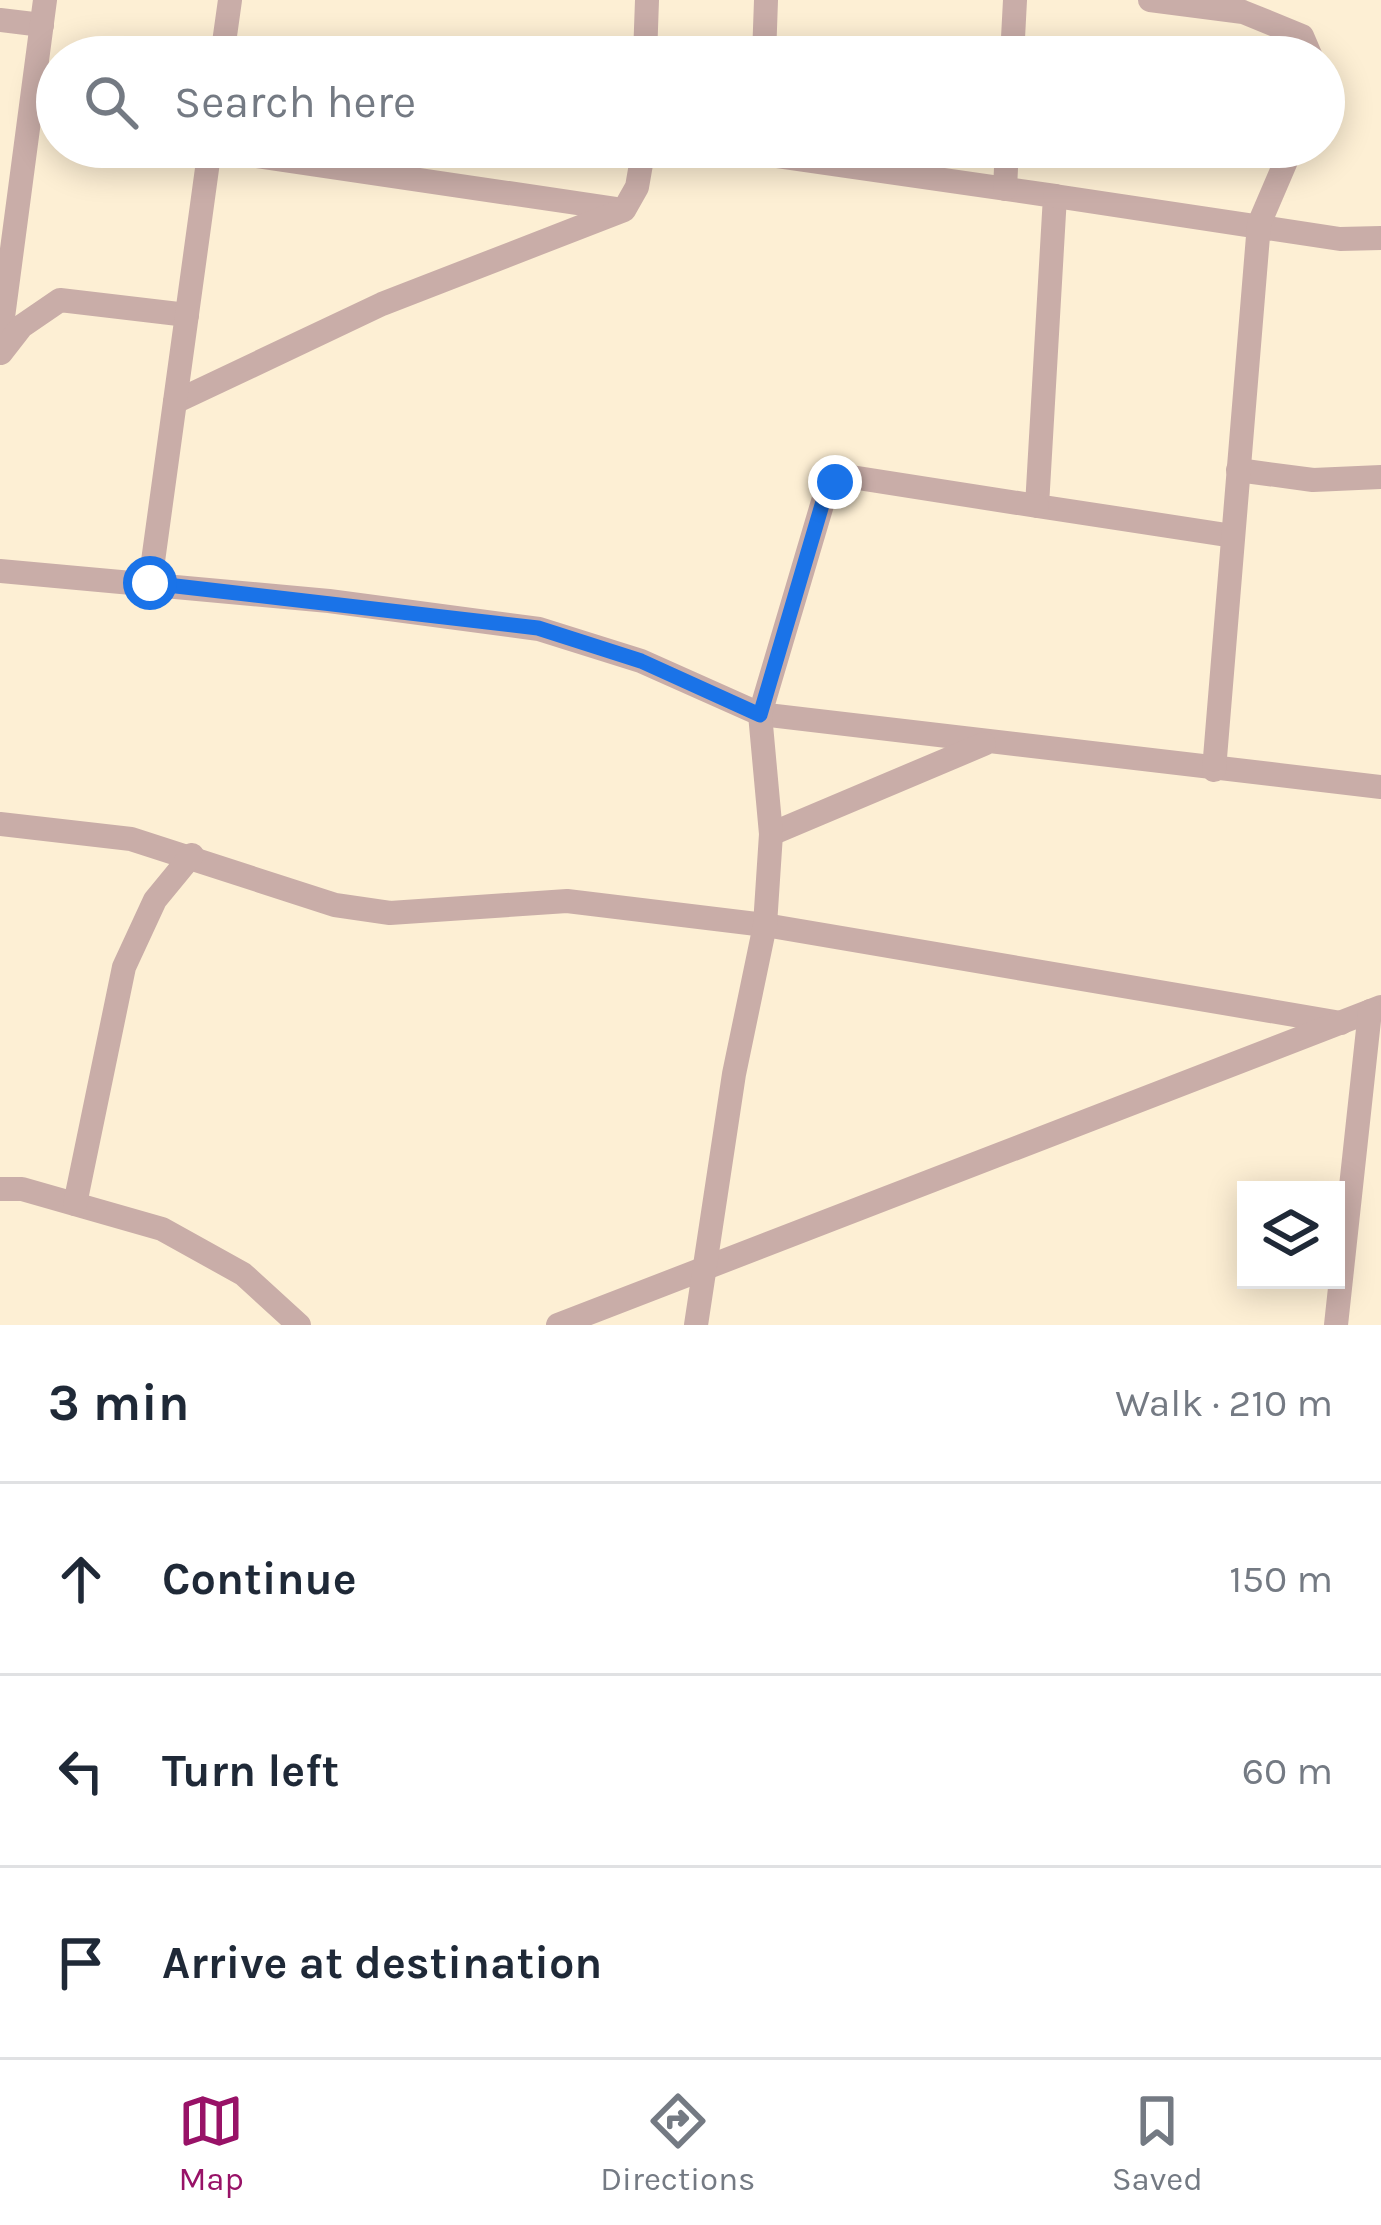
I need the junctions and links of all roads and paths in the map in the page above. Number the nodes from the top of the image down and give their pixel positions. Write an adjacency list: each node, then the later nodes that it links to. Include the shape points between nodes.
1 (230, 0): 8 (street)
2 (647, 0): 9 (street)
3 (766, 0): 10 (street)
4 (1015, 0): 11 (street)
5 (1150, 0): 12 (street, via 1243,12)
6 (44, 12): 7 (street)
7 (0, 20)
8 (225, 36)
9 (646, 36)
10 (765, 36)
11 (1013, 36)
12 (1302, 36)
13 (36, 72): 26 (street)
14 (207, 168): 25 (street)
15 (344, 168): 22 (street)
16 (640, 168): 22 (street)
17 (871, 168): 20 (street)
18 (1006, 168): 20 (street)
19 (1283, 168): 23 (street)
20 (1005, 189): 21 (street)
21 (1055, 196): 23 (street); 31 (street)
22 (624, 210): 28 (street, via 382,304)
23 (1258, 224): 24 (street); 29 (street)
24 (1381, 238)
25 (187, 315): 27 (street, via 60,300 22,326); 28 (street)
26 (0, 340)
27 (0, 355)
28 (175, 402): 34 (street)
29 (1238, 470): 30 (street, via 1313,480); 32 (street)
30 (1381, 477)
31 (1037, 506): 32 (street); 35 (street, via 845,476 827,488)
32 (1233, 536): 37 (street)
33 (0, 571): 34 (street)
34 (150, 583): 35 (street, via 538,628 641,661)
35 (760, 715): 36 (street); 40 (street)
36 (985, 744): 37 (street); 40 (street)
37 (1214, 770): 38 (street)
38 (1381, 787)
39 (0, 824): 41 (street, via 75,830)
40 (771, 834): 42 (street)
41 (192, 855): 42 (street, via 335,904 390,913 567,901); 46 (street, via 155,900 124,967)
42 (766, 925): 44 (street); 47 (street)
43 (1376, 1009): 44 (street); 51 (street)
44 (1341, 1023): 47 (street)
45 (0, 1189): 46 (street)
46 (75, 1204): 48 (street, via 162,1229 243,1274)
47 (704, 1267): 49 (street); 50 (street)
48 (299, 1325)
49 (558, 1325)
50 (696, 1325)
51 (1336, 1325)

